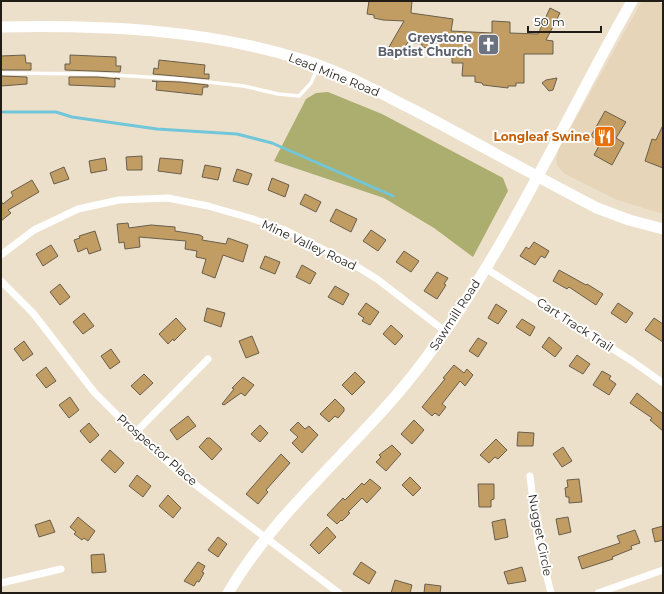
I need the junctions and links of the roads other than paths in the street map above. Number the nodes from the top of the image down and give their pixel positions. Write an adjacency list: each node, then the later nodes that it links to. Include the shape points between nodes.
1 (632, 1): 5 (street, Sawmill Road)
2 (1, 27): 3 (street, Lead Mine Road, via 68,26 181,33 244,44)
3 (319, 66): 4 (lane, via 311,83 299,96 244,86 180,79 97,74); 5 (street, Lead Mine Road, via 363,84 509,160)
4 (1, 73)
5 (536, 177): 6 (street, Lead Mine Road, via 597,208); 8 (street, Sawmill Road)
6 (663, 229)
7 (1, 255): 10 (street, Mine Valley Road, via 34,230 78,209 119,200 168,198 215,208 285,230 377,278)
8 (486, 268): 10 (street, Sawmill Road); 12 (street, Cart Track Trail)
9 (1, 281): 13 (street, Prospector Place, via 33,313 94,392)
10 (446, 332): 15 (street, Sawmill Road, via 398,393 300,497)
11 (208, 359): 13 (street)
12 (663, 383)
13 (135, 433): 15 (street, Prospector Place, via 180,474)
14 (530, 476): 21 (street, Nugget Circle, via 538,542)
15 (266, 538): 19 (street, Sawmill Road); 20 (street, Prospector Place)
16 (61, 569): 18 (street)
17 (663, 570): 22 (street)
18 (1, 584)
19 (228, 593)
20 (339, 593)
21 (551, 593)
22 (598, 593)

